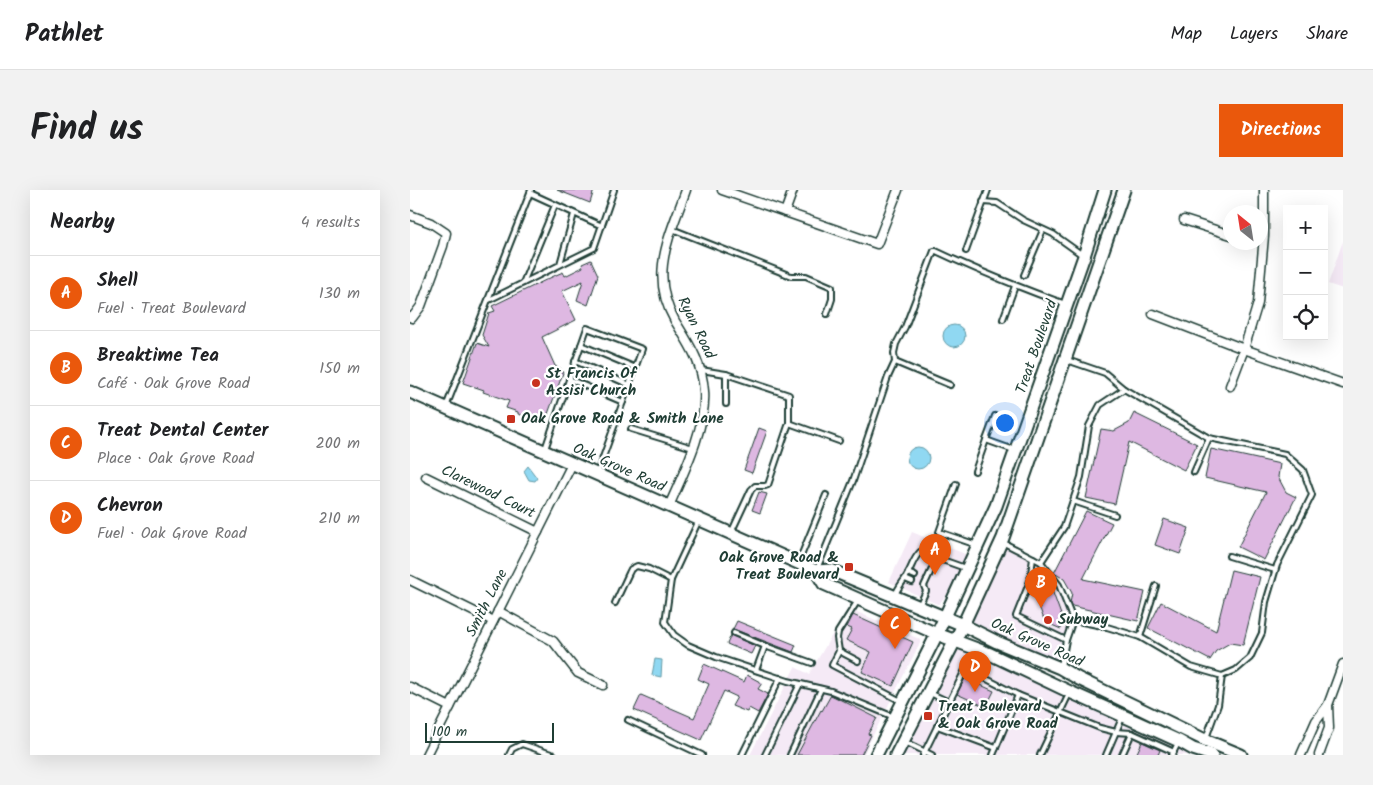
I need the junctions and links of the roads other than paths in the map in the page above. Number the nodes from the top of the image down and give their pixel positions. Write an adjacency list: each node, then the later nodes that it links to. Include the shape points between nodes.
1 (614, 190): 18 (lane)
2 (686, 190): 19 (street, Ryan Road)
3 (722, 190): 14 (street)
4 (793, 190): 14 (street)
5 (898, 190): 14 (street, via 877,244)
6 (988, 190): 11 (lane)
7 (1105, 190): 24 (main road, Treat Boulevard)
8 (1124, 190): 37 (main road, Treat Boulevard)
9 (1264, 190): 13 (street)
10 (530, 192): 12 (lane); 29 (lane)
11 (984, 202): 20 (lane, via 997,203); 23 (lane)
12 (555, 205): 15 (lane); 27 (lane)
13 (1263, 205)
14 (785, 212)
15 (574, 214): 18 (lane); 25 (lane)
16 (410, 215): 33 (street, via 446,233 421,306)
17 (1184, 220): 21 (street)
18 (602, 226): 25 (lane, via 594,248)
19 (672, 229): 31 (lane, via 791,276 806,276 832,287); 41 (street, Ryan Road, via 665,248 662,286 666,302)
20 (1043, 230): 24 (lane); 26 (lane)
21 (1223, 233)
22 (1261, 250): 36 (street, via 1258,303)
23 (966, 251)
24 (1084, 256): 30 (main road, Treat Boulevard)
25 (560, 264): 27 (lane)
26 (1024, 275)
27 (523, 283): 29 (lane)
28 (1015, 286): 30 (lane); 34 (lane); 39 (lane, via 934,251 896,344)
29 (489, 300): 52 (lane)
30 (1067, 305): 61 (main road, Treat Boulevard)
31 (827, 314)
32 (1153, 314): 36 (street)
33 (410, 317)
34 (1003, 319)
35 (581, 345): 38 (lane); 40 (lane); 40 (lane, via 587,328 642,350)
36 (1244, 349): 44 (street); 47 (street)
37 (1065, 359): 48 (lane, via 1106,374); 75 (main road, Treat Boulevard)
38 (575, 361): 43 (lane); 45 (lane)
39 (895, 362): 46 (lane); 86 (lane, via 853,481)
40 (636, 368): 45 (lane)
41 (701, 370): 42 (lane); 59 (street, Ryan Road, via 704,410)
42 (726, 374): 51 (lane); 54 (lane, via 789,395)
43 (569, 379): 50 (lane); 60 (lane)
44 (1342, 382)
45 (630, 384): 50 (lane)
46 (950, 385)
47 (1230, 386)
48 (1124, 389): 56 (lane); 69 (lane, via 1100,405 1089,426)
49 (410, 392): 52 (main road, Oak Grove Road)
50 (623, 402): 65 (lane)
51 (726, 404)
52 (446, 408): 60 (main road, Oak Grove Road)
53 (995, 416): 57 (lane)
54 (789, 423): 58 (lane); 74 (lane, via 768,485 755,486 751,490)
55 (631, 429): 59 (lane)
56 (1209, 438): 64 (lane); 85 (lane, via 1285,454 1303,470 1312,495)
57 (986, 440): 61 (lane); 63 (lane)
58 (839, 441)
59 (693, 448): 70 (street, Ryan Road)
60 (544, 451): 62 (main road, Oak Grove Road)
61 (1016, 451): 76 (main road, Treat Boulevard)
62 (572, 464): 65 (main road, Oak Grove Road); 73 (street, Smith Lane)
63 (975, 471)
64 (1194, 472)
65 (597, 474): 70 (main road, Oak Grove Road)
66 (426, 476): 73 (street, Clarewood Court)
67 (956, 484): 76 (lane, via 939,532)
68 (826, 495): 83 (lane)
69 (1073, 501): 71 (lane); 82 (lane, via 1064,528)
70 (669, 506): 72 (main road, Oak Grove Road)
71 (1115, 515)
72 (699, 520): 74 (main road, Oak Grove Road); 91 (lane)
73 (538, 532): 98 (street, Smith Lane)
74 (730, 534): 83 (main road, Oak Grove Road)
75 (1001, 542): 80 (lane); 102 (main road, Treat Boulevard)
76 (978, 546): 84 (main road, Treat Boulevard)
77 (925, 554): 78 (lane, via 920,552)
78 (916, 556): 81 (lane); 87 (lane)
79 (1229, 556): 85 (lane)
80 (1033, 558): 82 (lane); 107 (lane, via 1030,581 1016,616)
81 (922, 559)
82 (1041, 562): 100 (lane, via 1059,584)
83 (798, 563): 86 (main road, Oak Grove Road)
84 (967, 569): 97 (lane, via 935,558); 99 (main road, Treat Boulevard)
85 (1275, 570): 117 (lane, via 1262,633 1250,658 1236,670)
86 (816, 571): 94 (main road, Oak Grove Road, via 832,570); 95 (main road, Oak Grove Road, via 824,584)
87 (908, 573): 88 (lane); 89 (lane)
88 (915, 576)
89 (905, 579): 92 (lane); 94 (lane)
90 (410, 580): 101 (street)
91 (671, 580): 96 (lane, via 637,566 631,569); 115 (lane, via 666,622 674,635 716,657)
92 (912, 582)
93 (1156, 586): 105 (lane)
94 (894, 597): 97 (main road, Oak Grove Road)
95 (858, 599): 104 (main road, Oak Grove Road); 109 (lane, via 838,632)
96 (615, 602)
97 (918, 607): 99 (main road, Oak Grove Road)
98 (498, 612): 101 (street, Smith Lane); 120 (street, via 553,641 578,673)
99 (944, 618): 102 (main road, Oak Grove Road); 104 (main road, Treat Boulevard)
100 (1073, 620): 105 (lane); 107 (lane)
101 (493, 621): 129 (street, Smith Lane)
102 (963, 625): 106 (main road, Treat Boulevard); 114 (main road, Oak Grove Road)
103 (734, 634): 108 (lane)
104 (937, 634): 106 (main road, Oak Grove Road); 126 (main road, Treat Boulevard)
105 (1140, 637): 117 (lane, via 1191,667)
106 (955, 640): 110 (main road, Oak Grove Road); 123 (main road, Treat Boulevard)
107 (1066, 640): 114 (lane)
108 (765, 646): 112 (lane); 115 (lane)
109 (839, 651): 111 (lane); 126 (lane, via 832,665)
110 (990, 654): 116 (lane); 124 (main road, Oak Grove Road)
111 (858, 661)
112 (812, 663)
113 (1343, 664): 128 (street)
114 (1060, 668): 138 (main road, Oak Grove Road)
115 (756, 670): 118 (lane)
116 (979, 675): 125 (lane); 127 (lane, via 965,670)
117 (1222, 676): 138 (lane, via 1218,705)
118 (780, 678): 119 (lane); 149 (lane)
119 (800, 684): 122 (lane); 150 (lane)
120 (603, 685)
121 (410, 687): 129 (street)
122 (821, 689): 132 (lane); 151 (lane)
123 (928, 692): 127 (lane); 139 (main road, Treat Boulevard)
124 (1070, 692): 130 (lane); 131 (main road, Oak Grove Road)
125 (1018, 695): 130 (lane); 140 (lane)
126 (903, 702): 132 (main road, Treat Boulevard)
127 (949, 702): 134 (lane)
128 (1328, 705): 160 (street, via 1316,720); 161 (street, via 1329,728)
129 (450, 707): 145 (street, Smith Lane)
130 (1060, 712): 135 (lane); 156 (lane)
131 (1123, 716): 135 (lane); 137 (main road, Oak Grove Road)
132 (895, 718): 152 (main road, Treat Boulevard)
133 (628, 720): 148 (lane)
134 (937, 726): 140 (lane); 142 (lane)
135 (1116, 732): 136 (lane); 157 (lane)
136 (1132, 733): 143 (lane); 158 (lane)
137 (1179, 740): 141 (main road, Oak Grove Road); 143 (lane)
138 (1205, 740): 141 (lane); 144 (lane); 159 (main road, Oak Grove Road)
139 (903, 741): 142 (lane); 153 (main road, Treat Boulevard)
140 (996, 748): 155 (lane)
141 (1191, 752): 144 (main road, Oak Grove Road)
142 (924, 753): 154 (lane)
143 (1173, 753)
144 (1208, 754)
145 (426, 755)
146 (509, 755): 147 (lane, via 512,749 522,744)
147 (554, 755)
148 (702, 755)
149 (742, 755)
150 (765, 755)
151 (790, 755)
152 (876, 755)
153 (896, 755)
154 (932, 755)
155 (993, 755)
156 (1040, 755)
157 (1106, 755)
158 (1122, 755)
159 (1241, 755)
160 (1301, 755)
161 (1319, 755)

